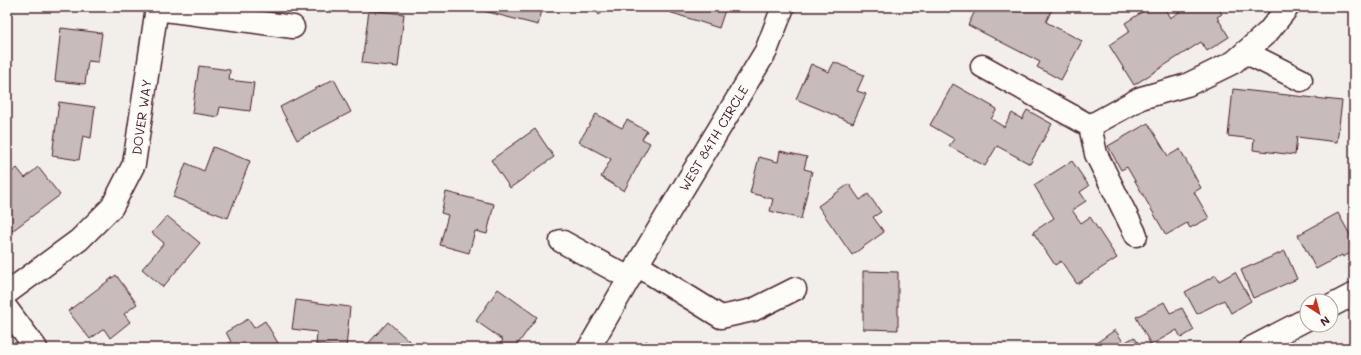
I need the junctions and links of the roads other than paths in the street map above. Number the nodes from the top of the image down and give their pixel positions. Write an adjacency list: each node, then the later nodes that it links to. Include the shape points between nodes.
1 (783, 7): 11 (street, WEST 84TH CIRCLE, via 766,51)
2 (1288, 7): 5 (street, via 1268,32)
3 (157, 8): 4 (street); 13 (street, DOVER WAY, via 134,164 112,207 79,240)
4 (293, 27)
5 (1245, 52): 7 (street); 8 (street, via 1234,62 1187,85 1141,98)
6 (982, 66): 8 (street)
7 (1301, 80)
8 (1090, 126): 9 (street, via 1096,154)
9 (1136, 235)
10 (561, 241): 11 (street)
11 (633, 272): 12 (street, via 721,317 754,310); 19 (street, WEST 84TH CIRCLE)
12 (795, 289)
13 (7, 293)
14 (1354, 294): 15 (street)
15 (1339, 302)
16 (7, 309): 18 (street)
17 (1299, 323): 20 (street)
18 (36, 348)
19 (589, 348)
20 (1251, 348)

